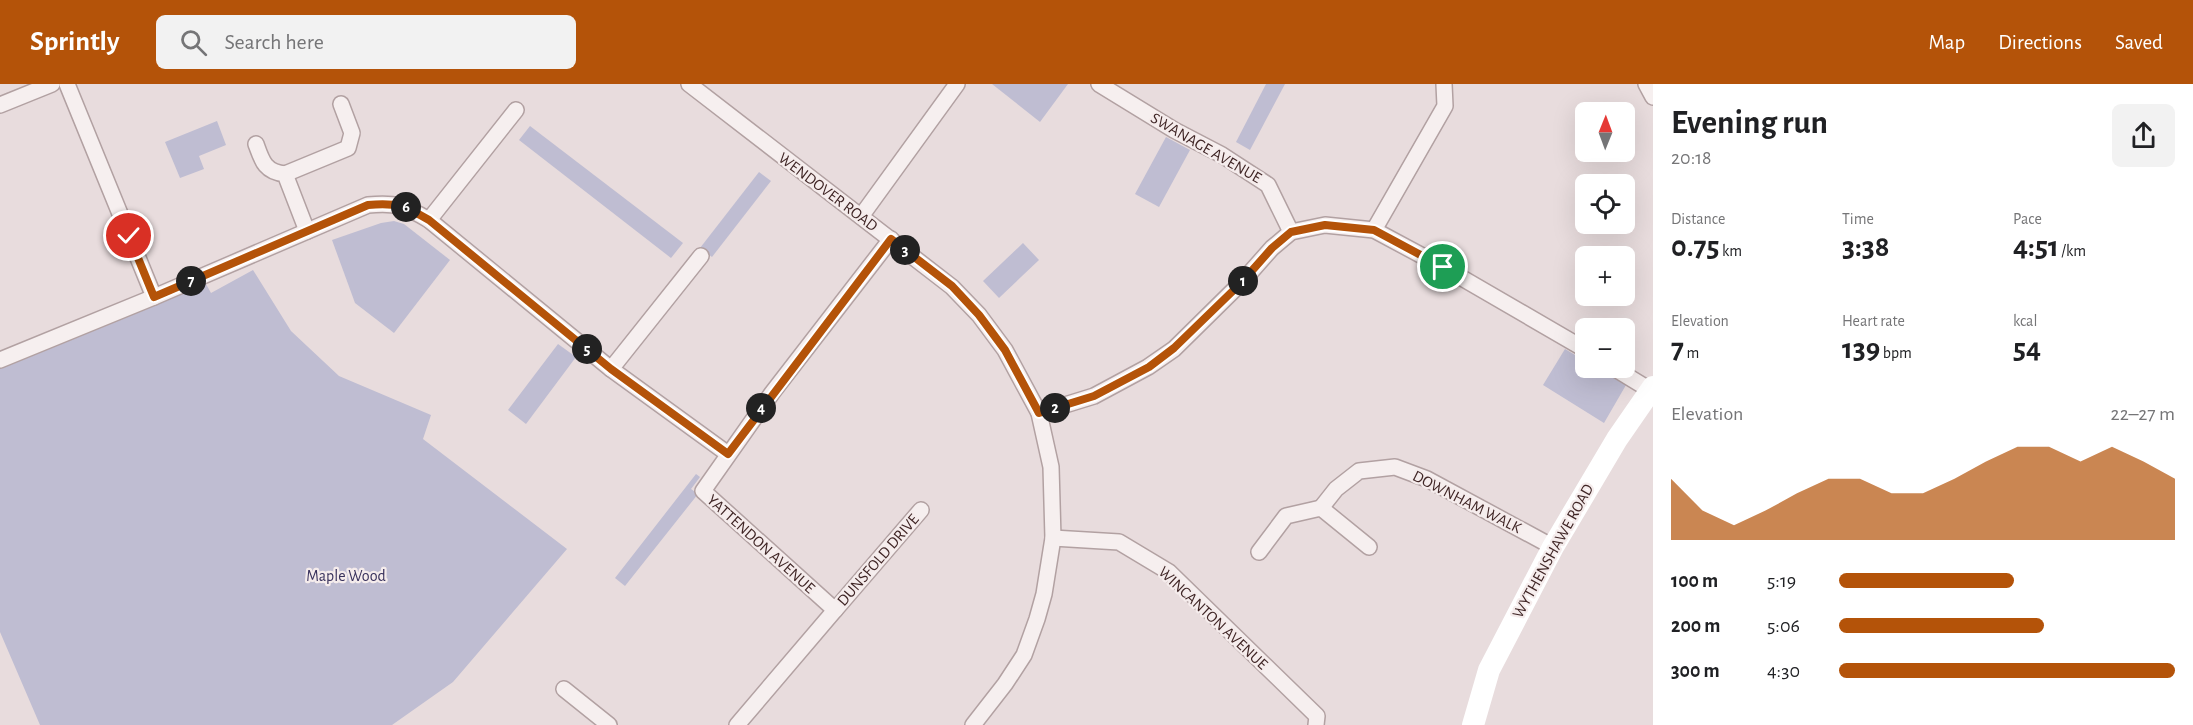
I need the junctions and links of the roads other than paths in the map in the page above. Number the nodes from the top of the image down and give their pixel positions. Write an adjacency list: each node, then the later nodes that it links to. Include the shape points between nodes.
1 (52, 84): 10 (street)
2 (67, 84): 21 (street)
3 (689, 84): 14 (street, WENDOVER ROAD)
4 (957, 84): 14 (street)
5 (1099, 84): 18 (street, SWANAGE AVENUE, via 1268,185)
6 (1444, 84): 16 (street, via 1445,106)
7 (1646, 84): 8 (street)
8 (1653, 97)
9 (341, 104): 13 (street, via 352,133 348,148)
10 (0, 105)
11 (516, 110): 15 (street)
12 (256, 144): 13 (street, via 268,168)
13 (285, 174): 17 (street)
14 (862, 215): 19 (street, WENDOVER ROAD)
15 (429, 220): 17 (street, via 405,206 388,203 368,205); 24 (street)
16 (1374, 230): 18 (street, via 1325,225); 22 (street)
17 (308, 231): 21 (street)
18 (1291, 232): 27 (street, via 1157,361 1094,396)
19 (891, 239): 27 (street, WENDOVER ROAD, via 952,286 979,315 1005,350); 28 (street, YATTENDON AVENUE)
20 (701, 256): 24 (street)
21 (154, 297): 23 (street)
22 (1575, 344)
23 (0, 360)
24 (611, 369): 28 (street)
25 (1633, 378): 26 (street)
26 (1652, 388): 33 (main road, WYTHENSHAWE ROAD)
27 (1039, 413): 31 (street, WENDOVER ROAD, via 1051,467)
28 (728, 454): 35 (street, YATTENDON AVENUE, via 702,491)
29 (1321, 508): 32 (street); 33 (street, DOWNHAM WALK, via 1336,489 1359,471 1395,467 1426,479); 34 (street, via 1286,516)
30 (921, 510): 35 (street, DUNSFOLD DRIVE)
31 (1053, 538): 39 (street, WENDOVER ROAD, via 1044,594 1024,655); 40 (street, WINCANTON AVENUE, via 1119,542 1169,572 1317,716)
32 (1369, 547)
33 (1553, 547): 41 (main road, WYTHENSHAWE ROAD, via 1489,670)
34 (1259, 552)
35 (835, 610): 38 (street)
36 (564, 689): 37 (street)
37 (609, 725)
38 (737, 725)
39 (973, 725)
40 (1316, 725)
41 (1473, 725)

